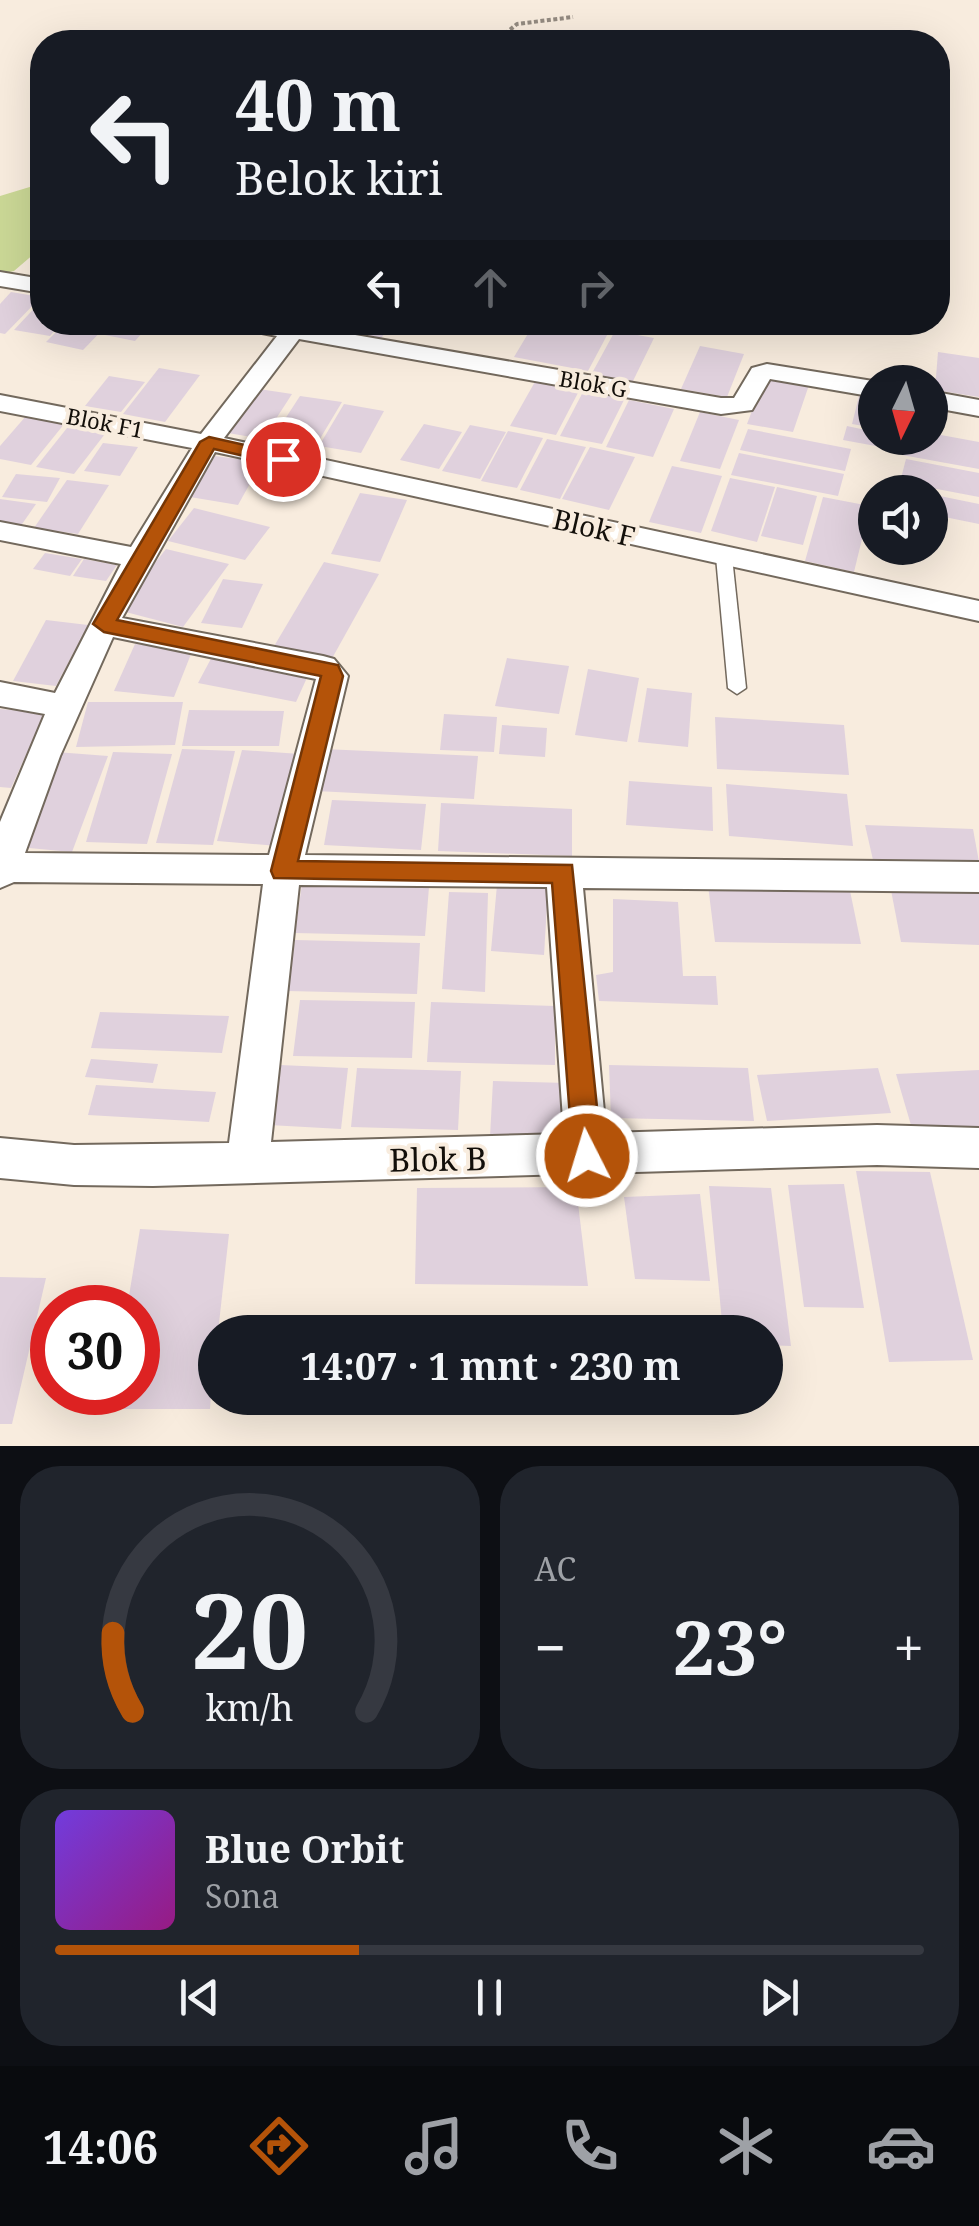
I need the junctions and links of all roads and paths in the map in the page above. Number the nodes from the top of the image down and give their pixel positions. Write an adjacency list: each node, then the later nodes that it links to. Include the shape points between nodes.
1 (573, 18): 2 (path)
2 (509, 30)
3 (0, 280): 4 (street)
4 (30, 284)
5 (291, 335): 11 (street)
6 (340, 335): 7 (street, Blok G, via 721,406 743,404 767,370)
7 (858, 386)
8 (0, 402): 11 (street, Blok F1)
9 (948, 402): 10 (street)
10 (979, 408)
11 (209, 442): 13 (street, Blok F); 14 (street)
12 (0, 531): 14 (street)
13 (724, 557): 15 (street, Blok F); 17 (lane)
14 (142, 558): 16 (street)
15 (979, 611)
16 (104, 624): 19 (street); 21 (street, via 330,670)
17 (737, 688)
18 (0, 694): 19 (street)
19 (66, 707): 20 (street)
20 (1, 870): 21 (street)
21 (283, 871): 22 (street); 27 (street)
22 (564, 872): 23 (street); 25 (street)
23 (979, 877)
24 (979, 1148): 25 (street, Blok B, via 877,1145)
25 (587, 1156): 27 (street, Blok B)
26 (0, 1158): 27 (street, Blok B, via 153,1166)
27 (248, 1161)

